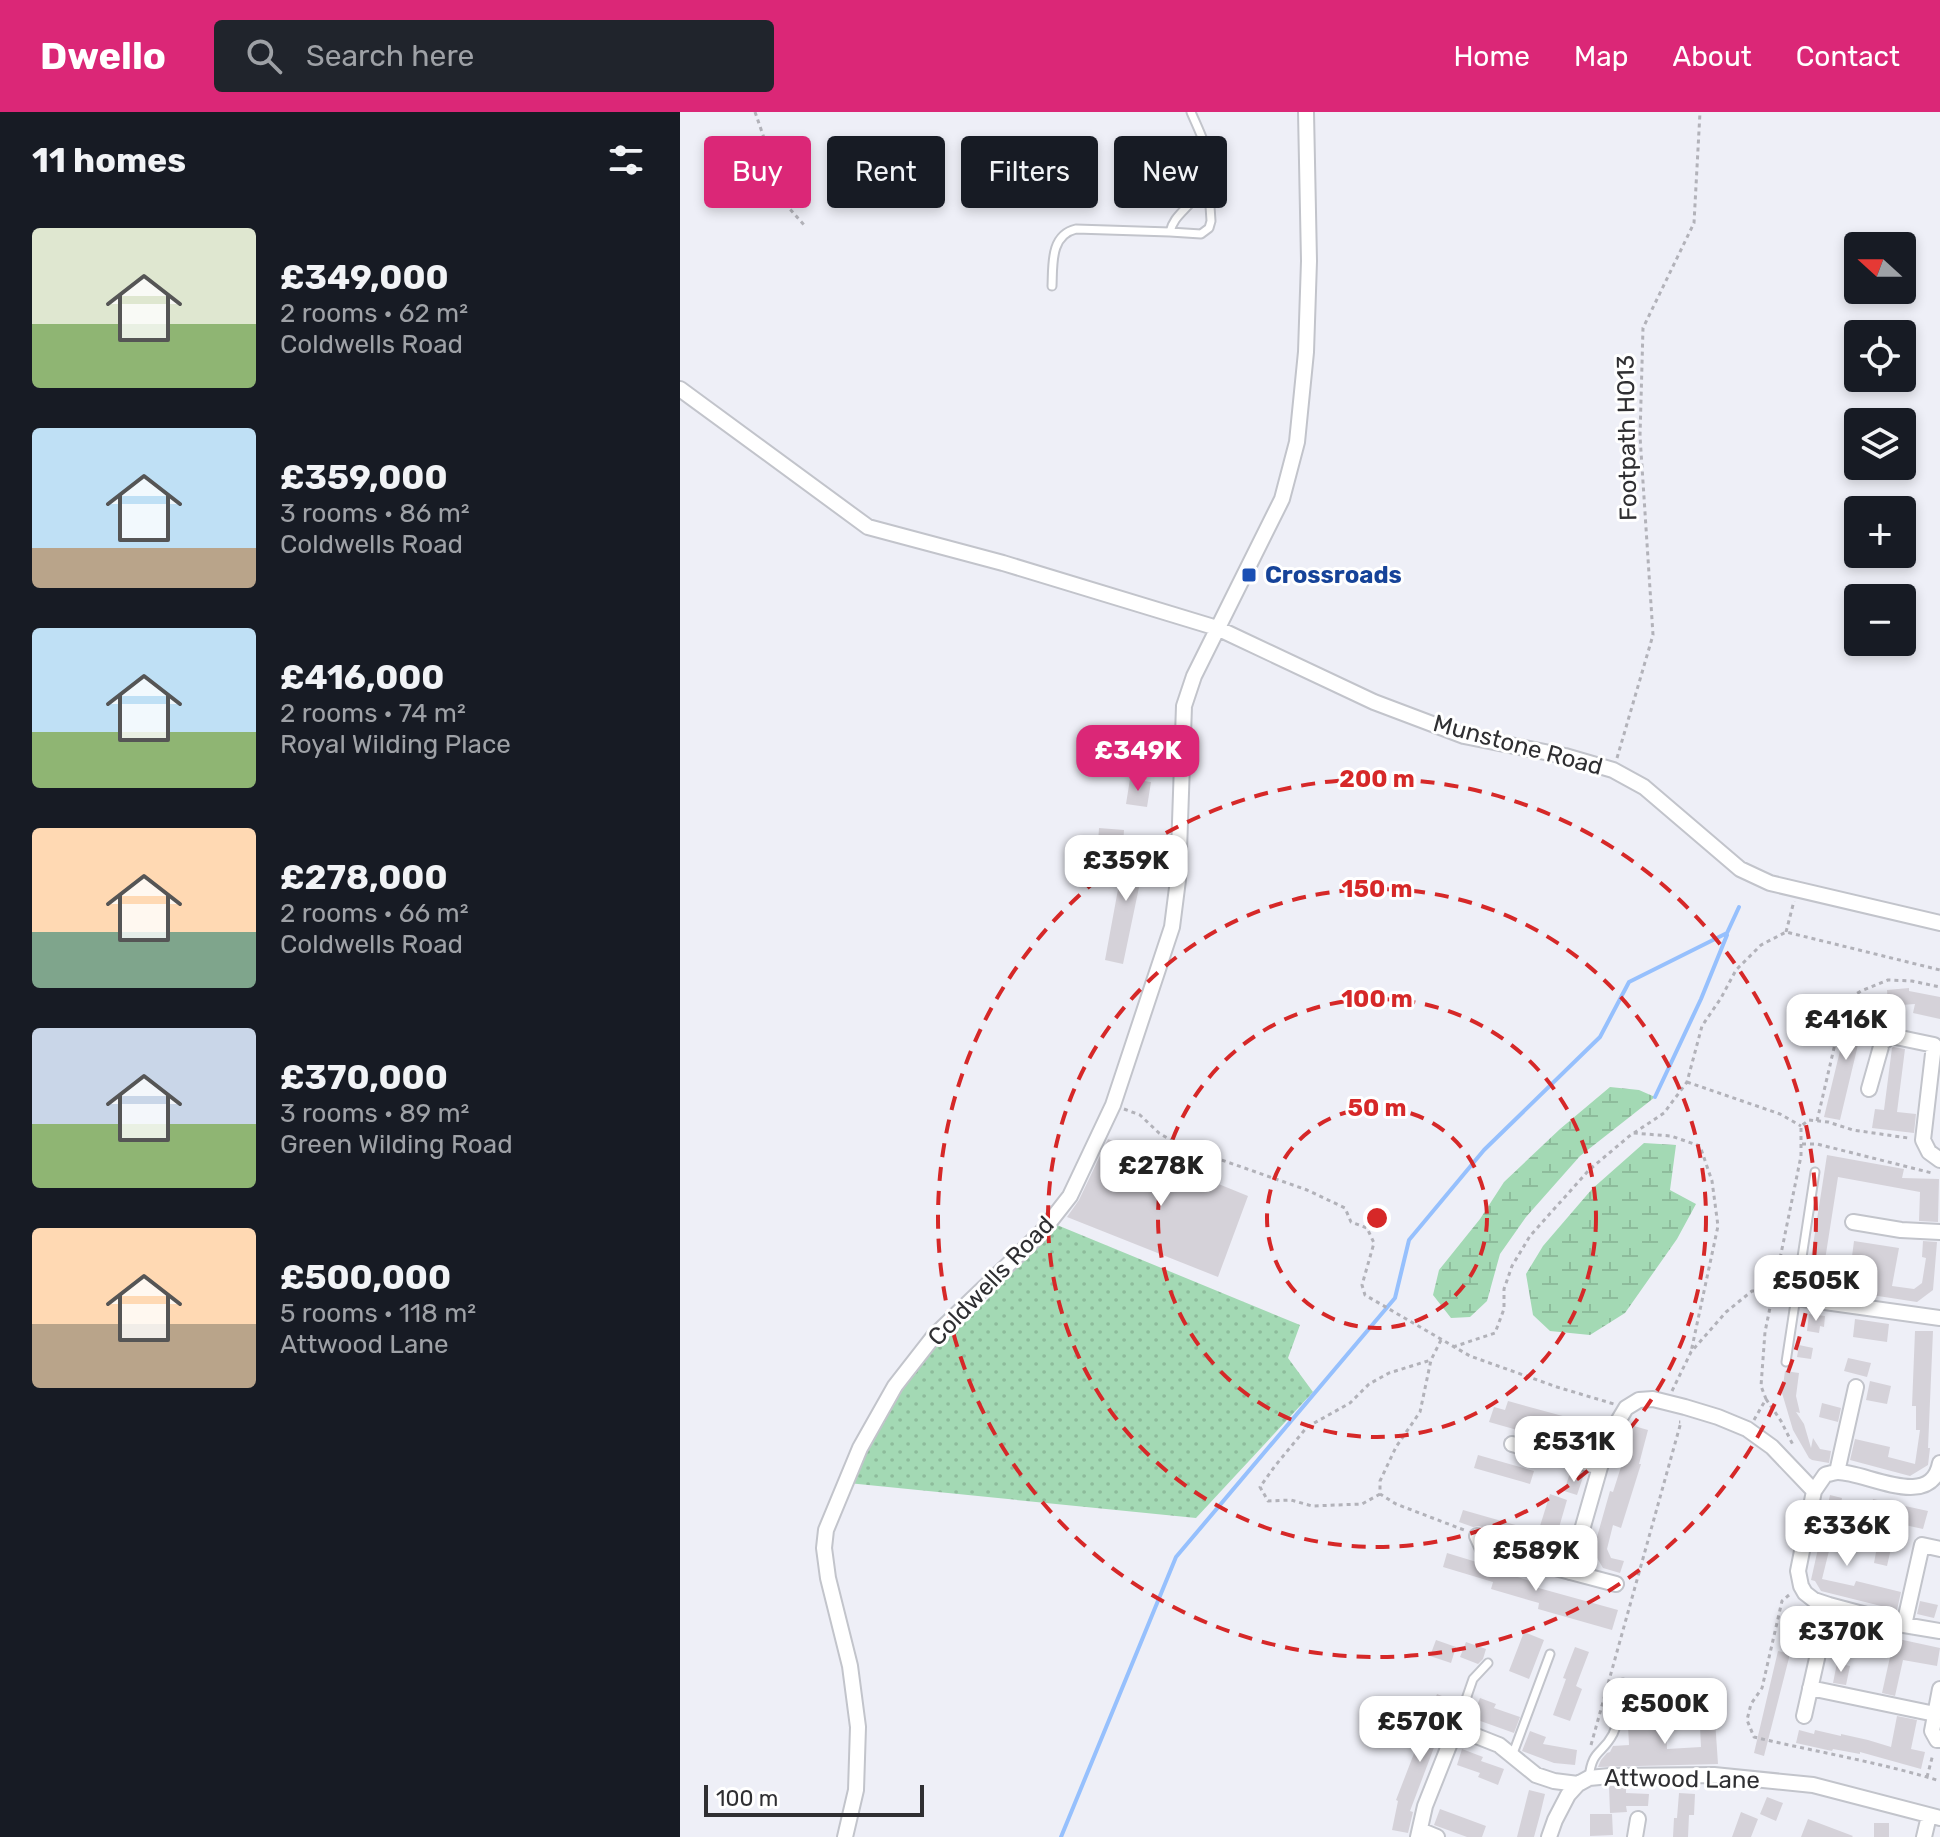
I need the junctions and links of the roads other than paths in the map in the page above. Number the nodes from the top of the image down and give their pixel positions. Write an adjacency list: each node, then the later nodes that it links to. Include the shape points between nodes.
1 (1191, 112): 3 (lane)
2 (1306, 112): 9 (street, Coldwells Road, via 1308,291 1297,442 1282,499)
3 (1201, 136)
4 (1185, 208): 6 (lane)
5 (1210, 208): 6 (lane, via 1209,228 1201,234)
6 (1170, 232): 7 (lane, via 1067,231 1054,251)
7 (1052, 286)
8 (680, 389): 9 (street, Munstone Road, via 868,527)
9 (1217, 628): 10 (street, Munstone Road, via 1374,702 1464,736 1613,770 1644,787 1740,869 1770,883); 47 (street, Coldwells Road, via 1184,706 1172,927 1113,1105 1070,1196 1041,1233 934,1336 895,1386 860,1448 826,1530 828,1578 850,1666 858,1727 856,1790)
10 (1940, 923)
11 (1937, 1045): 12 (street, via 1891,1036 1882,1043); 13 (street, via 1923,1140)
12 (1869, 1089)
13 (1940, 1160)
14 (1815, 1172): 17 (lane)
15 (1853, 1222): 16 (street)
16 (1940, 1232)
17 (1796, 1298): 18 (street); 19 (lane)
18 (1940, 1318)
19 (1786, 1362)
20 (1856, 1387): 24 (street)
21 (1512, 1444): 23 (street)
22 (1940, 1463): 24 (street, via 1920,1486)
23 (1600, 1467): 25 (street, via 1626,1408 1653,1399 1747,1429); 28 (street)
24 (1837, 1472): 25 (street, via 1825,1475)
25 (1814, 1491): 30 (street, via 1798,1571 1805,1593)
26 (1477, 1536): 28 (street, via 1483,1549)
27 (1940, 1549): 31 (street, via 1922,1545)
28 (1570, 1572): 29 (street)
29 (1616, 1584)
30 (1829, 1605): 31 (street); 36 (street)
31 (1904, 1625): 32 (street)
32 (1940, 1631)
33 (1550, 1654): 42 (lane)
34 (1488, 1663): 40 (lane, via 1473,1679)
35 (1623, 1683): 43 (lane, via 1618,1724 1591,1761)
36 (1810, 1688): 38 (street); 39 (street)
37 (1940, 1689): 38 (street)
38 (1935, 1714): 41 (street, via 1932,1731)
39 (1804, 1716)
40 (1456, 1728): 42 (street, via 1499,1745); 46 (street)
41 (1938, 1740)
42 (1512, 1756): 43 (street, via 1536,1775)
43 (1584, 1781): 44 (street, Attwood Lane, via 1714,1775 1813,1785); 49 (street, Attwood Lane, via 1568,1795)
44 (1935, 1817): 51 (street)
45 (1638, 1819): 50 (street)
46 (1419, 1834): 48 (street)
47 (845, 1837)
48 (1437, 1837)
49 (1549, 1837)
50 (1635, 1837)
51 (1924, 1837)

